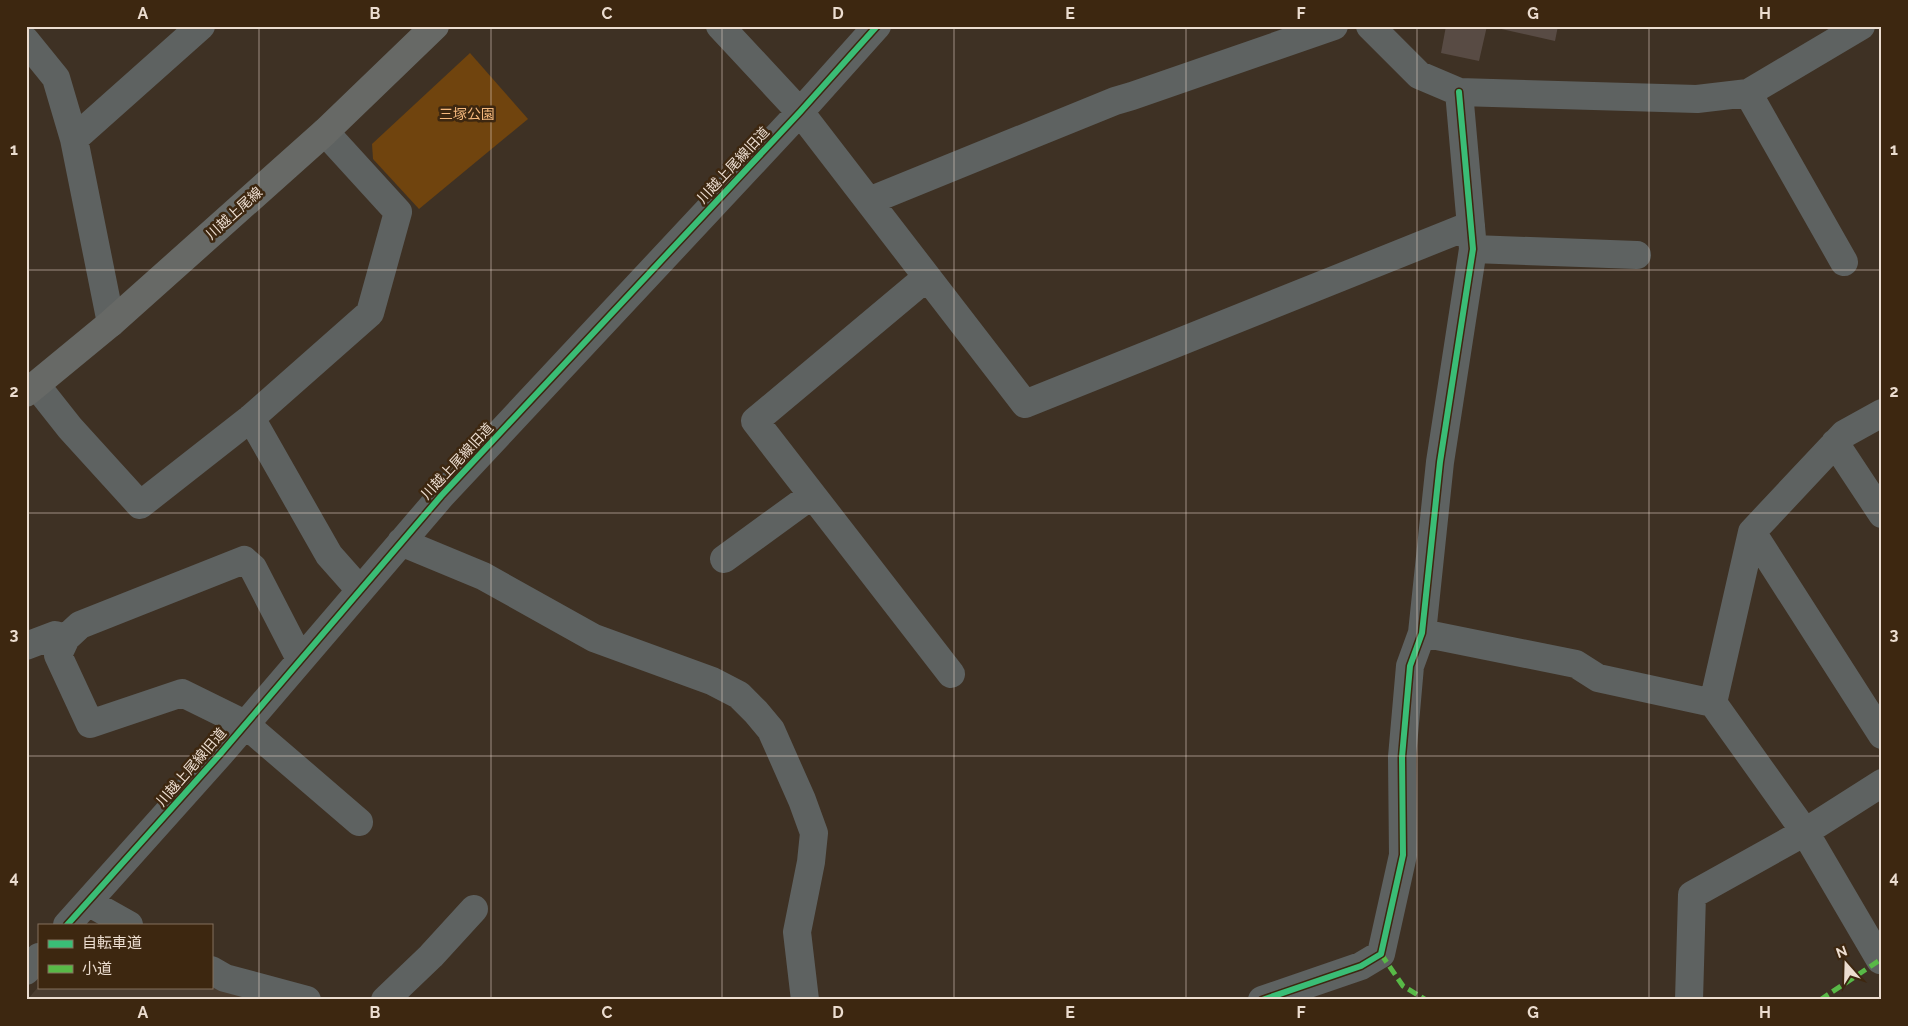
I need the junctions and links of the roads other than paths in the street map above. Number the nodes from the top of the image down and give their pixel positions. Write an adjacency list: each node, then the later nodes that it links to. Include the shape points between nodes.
1 (201, 26): 13 (street)
2 (435, 26): 12 (main road, 川越上尾線)
3 (720, 26): 11 (street)
4 (878, 26): 11 (street, 川越上尾線旧道)
5 (1334, 26): 14 (street, via 1115,101)
6 (1370, 26): 9 (street, via 1419,75)
7 (1861, 26): 10 (street)
8 (26, 41): 13 (street, via 56,78)
9 (1459, 92): 10 (street, via 1697,99); 15 (street)
10 (1748, 93): 17 (street)
11 (800, 112): 14 (street); 27 (street, 川越上尾線旧道)
12 (325, 132): 19 (main road, 川越上尾線); 22 (street, via 398,212 370,313)
13 (74, 139): 19 (street)
14 (869, 201): 18 (street)
15 (1472, 237): 16 (street); 18 (street, via 1025,404); 30 (street, via 1440,462)
16 (1636, 255)
17 (1844, 262)
18 (927, 277): 24 (street, via 755,421)
19 (111, 323): 20 (main road, 川越上尾線)
20 (31, 389): 22 (street, via 140,505)
21 (1882, 413): 23 (street, via 1844,434)
22 (251, 418): 29 (street, via 329,555)
23 (1835, 443): 25 (street); 26 (street)
24 (812, 495): 28 (street); 34 (street)
25 (1882, 514)
26 (1752, 532): 35 (street); 37 (street)
27 (401, 542): 29 (street, 川越上尾線旧道); 51 (street, via 484,576 594,638 712,681 739,695 761,718 771,730 814,834 797,932)
28 (724, 559)
29 (360, 590): 33 (street, 川越上尾線旧道)
30 (1422, 633): 35 (street, via 1576,664 1598,678); 52 (street, via 1410,666 1404,730 1403,855 1381,954 1362,966)
31 (66, 638): 32 (street, via 55,635); 33 (street, via 80,625 244,560 253,568); 36 (street, via 58,655 90,724 182,693)
32 (26, 646)
33 (300, 659): 36 (street, 川越上尾線旧道)
34 (951, 674)
35 (1713, 703): 40 (street)
36 (245, 724): 39 (street); 41 (street, 川越上尾線旧道)
37 (1882, 735)
38 (1882, 783): 40 (street)
39 (359, 822)
40 (1805, 832): 46 (street); 53 (street, via 1692,895)
41 (88, 902): 43 (street, 川越上尾線旧道); 44 (street)
42 (474, 910): 50 (street)
43 (69, 924)
44 (127, 924)
45 (38, 958): 47 (street)
46 (1882, 959)
47 (26, 971)
48 (212, 971): 49 (street, via 226,978)
49 (307, 1000)
50 (385, 1000)
51 (805, 1000)
52 (1262, 1000)
53 (1688, 1000)

